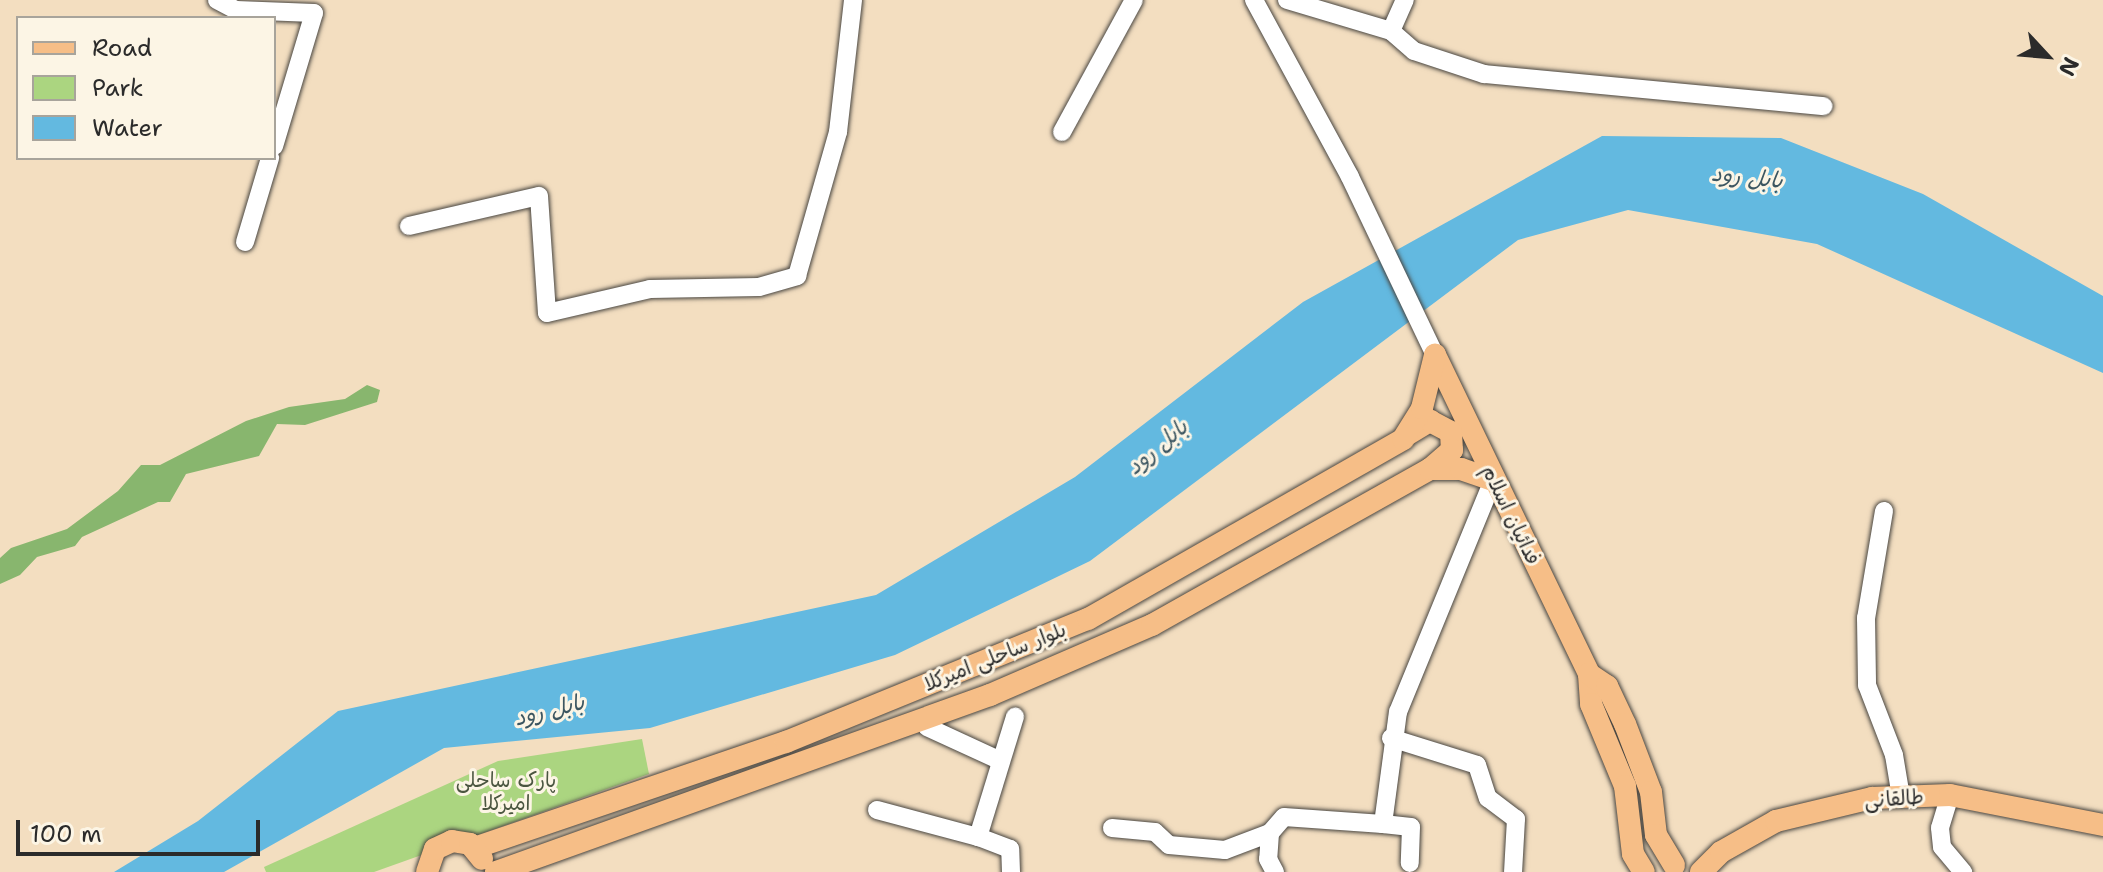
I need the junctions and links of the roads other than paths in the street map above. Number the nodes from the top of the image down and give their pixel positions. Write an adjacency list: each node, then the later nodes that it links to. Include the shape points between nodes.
1 (217, 0): 10 (street, via 236,10 314,13)
2 (853, 0): 12 (street, via 838,132 797,276 759,287 650,289 547,313 539,196)
3 (1134, 0): 9 (street)
4 (1254, 0): 14 (street, via 1350,177)
5 (1287, 0): 7 (street)
6 (1405, 0): 7 (street)
7 (1391, 31): 8 (street, via 1414,51 1484,74)
8 (1823, 106)
9 (1062, 132)
10 (276, 139)
11 (269, 160): 13 (street)
12 (409, 226)
13 (245, 242)
14 (1435, 355): 15 (main road, via 1422,408); 17 (main road, فدائیان اسلام)
15 (1403, 439): 16 (main road, بلوار ساحلی امیرکلا, via 1430,421 1451,432 1452,450); 32 (main road, بلوار ساحلی امیرکلا, via 1088,619 786,742)
16 (1430, 469): 17 (main road, via 1461,469); 37 (main road, بلوار ساحلی امیرکلا, via 1152,625 990,695)
17 (1493, 480): 19 (main road, فدائیان اسلام); 22 (street)
18 (1884, 511): 25 (street, via 1866,618 1867,685 1894,755)
19 (1589, 674): 34 (main road, فدائیان اسلام, via 1607,686 1625,724 1651,792); 41 (main road, فدائیان اسلام, via 1591,704 1625,786 1633,854)
20 (1015, 717): 23 (street)
21 (927, 727): 23 (street)
22 (1391, 738): 27 (street); 40 (street, via 1477,765 1488,798 1516,819)
23 (1001, 761): 31 (street)
24 (1950, 795): 25 (main road, طالقانی); 28 (main road, طالقانی); 43 (street, via 1940,828 1942,847)
25 (1901, 797): 42 (main road, طالقانی, via 1872,798 1776,821 1721,852)
26 (877, 810): 31 (street)
27 (1383, 824): 30 (street, via 1284,817); 33 (street, via 1411,827)
28 (2103, 825)
29 (1112, 828): 30 (street, via 1155,832 1169,845 1225,850)
30 (1270, 833): 39 (street, via 1268,859)
31 (978, 837): 38 (street, via 1010,849)
32 (474, 848): 35 (main road, بلوار ساحلی امیرکلا, via 461,841 443,844); 36 (main road)
33 (1410, 863)
34 (1667, 868): 42 (main road)
35 (423, 869)
36 (484, 872)
37 (496, 872)
38 (1011, 872)
39 (1275, 872)
40 (1513, 872)
41 (1644, 872)
42 (1700, 872)
43 (1963, 872)

